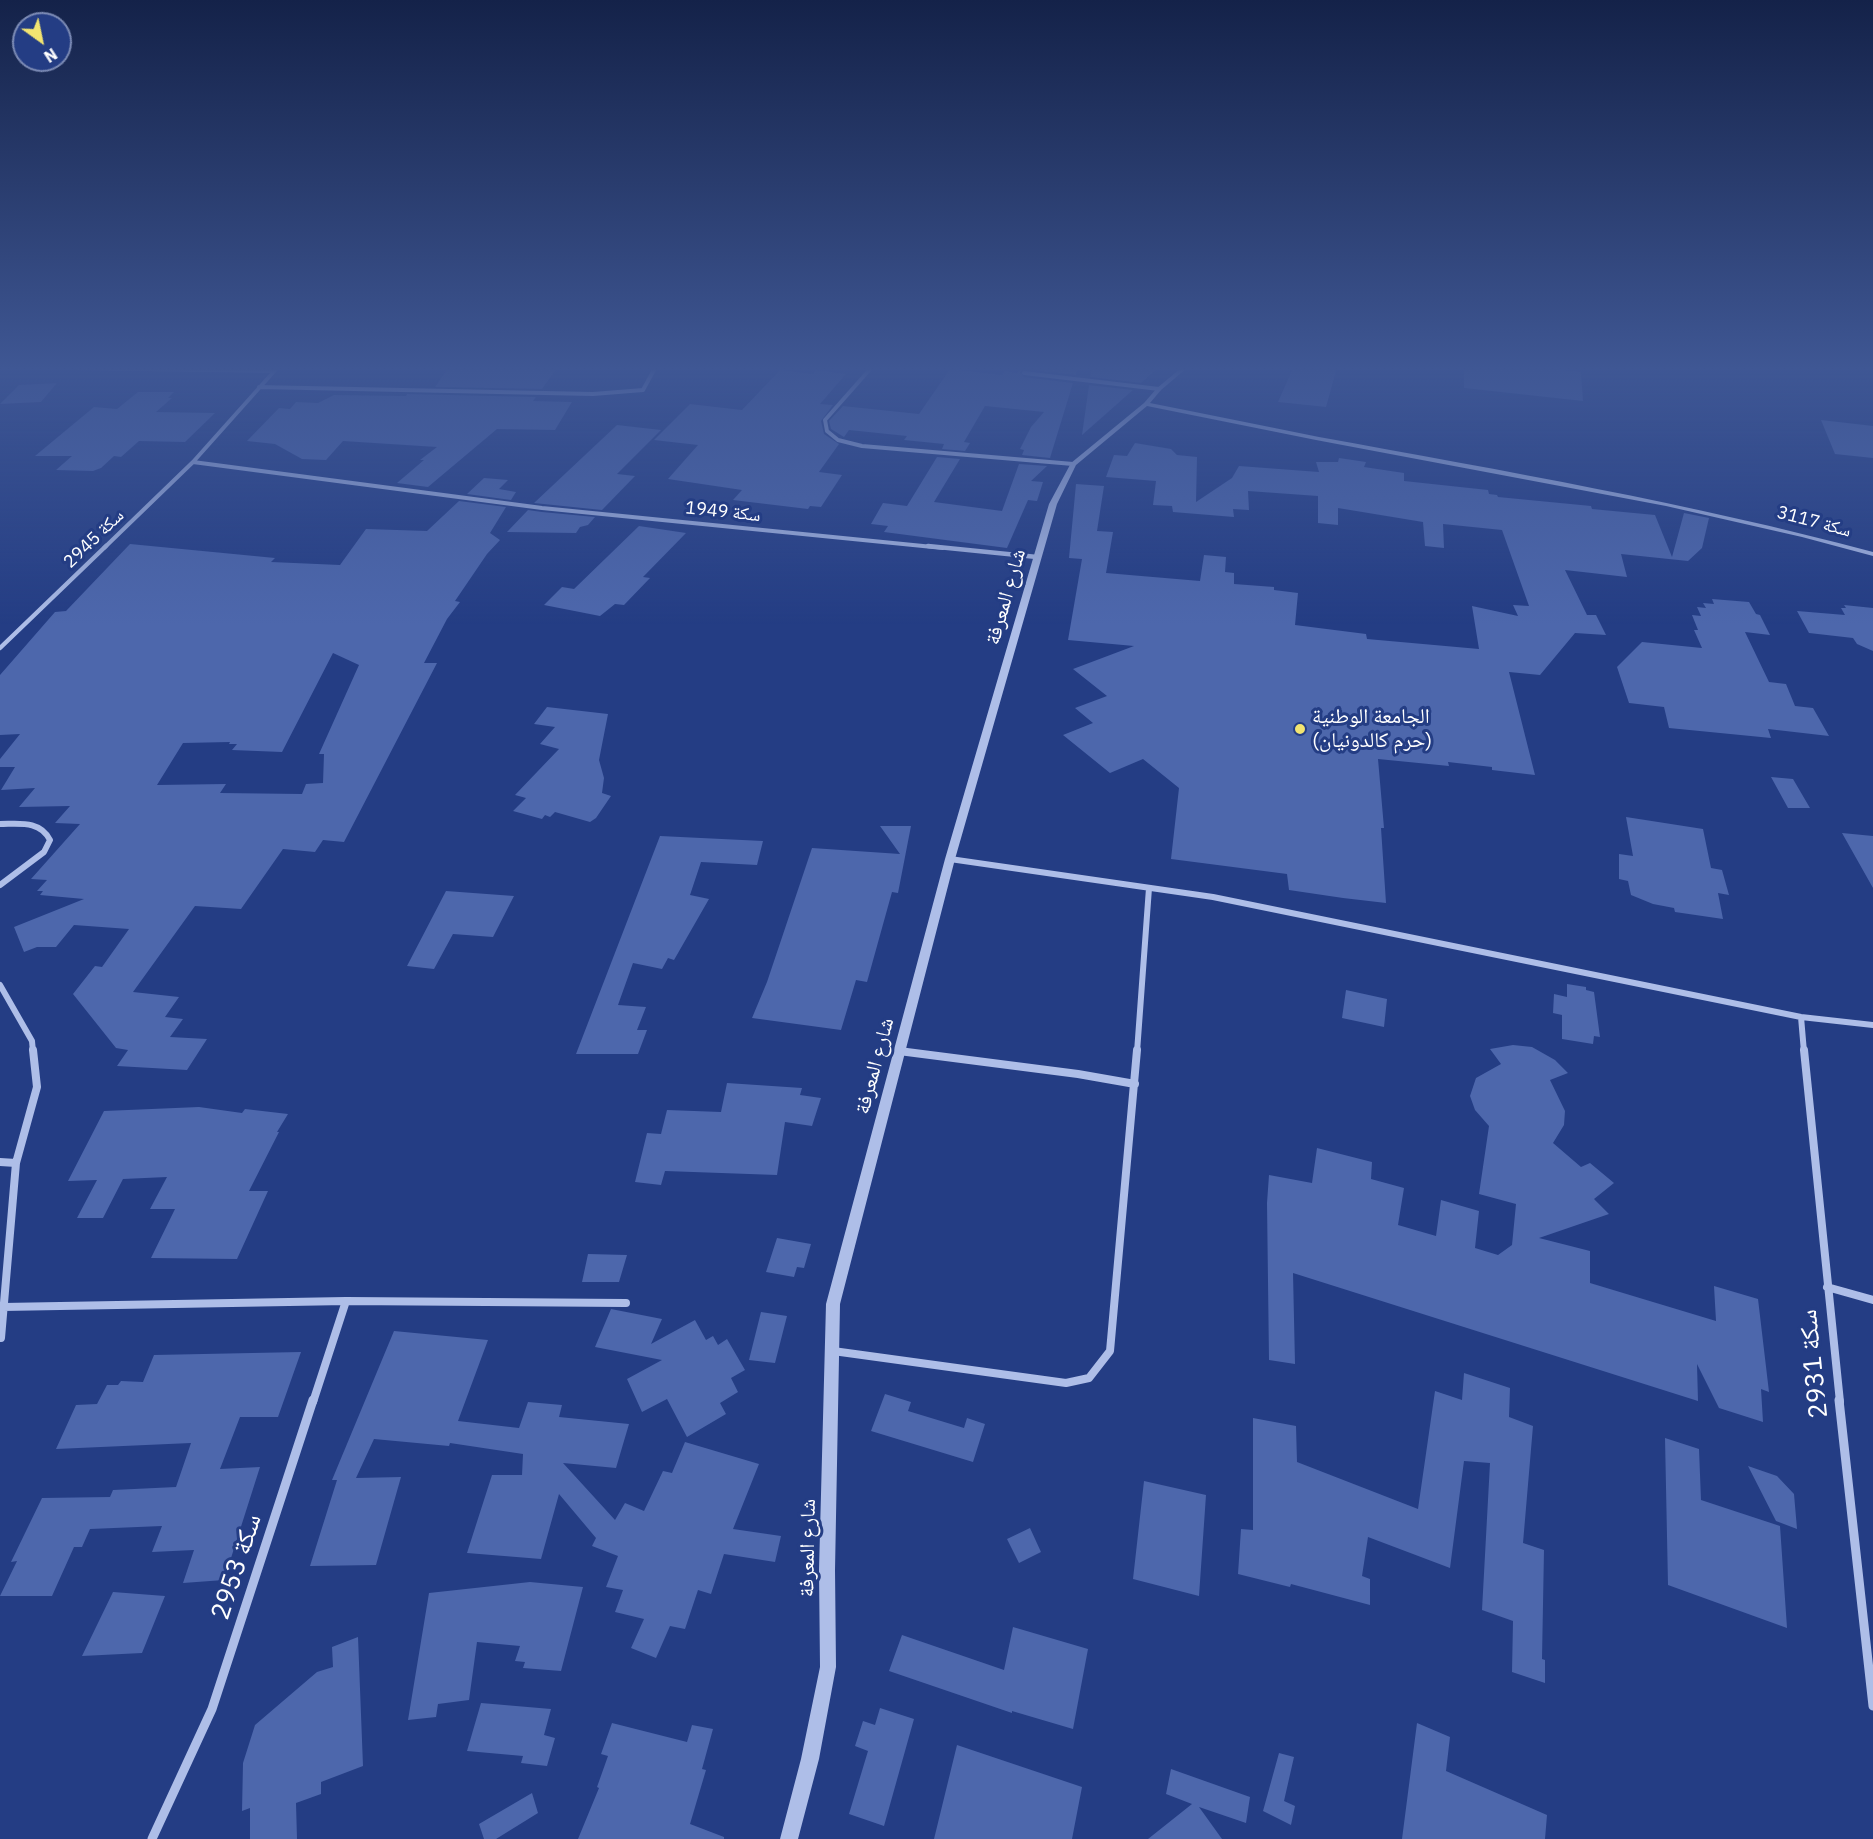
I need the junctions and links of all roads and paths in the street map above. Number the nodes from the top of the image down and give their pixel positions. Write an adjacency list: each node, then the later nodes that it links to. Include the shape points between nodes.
1 (200, 454): 5 (street, سكة 2945)
2 (954, 454): 6 (street)
3 (1085, 454): 6 (street, شارع المعرفة)
4 (1404, 454): 7 (street, سكة 3117, via 1747,520)
5 (193, 462): 8 (street, سكة 1949, via 542,508); 9 (street, سكة 2945)
6 (1073, 464): 8 (street, شارع المعرفة, via 1053,504)
7 (1873, 554)
8 (1038, 557): 11 (street, شارع المعرفة)
9 (0, 648)
10 (0, 824): 12 (street, via 37,825 48,831 50,840 44,852)
11 (950, 859): 13 (street); 18 (street, شارع المعرفة)
12 (0, 885)
13 (1149, 888): 16 (street, via 1213,897); 19 (street)
14 (0, 985): 15 (street)
15 (3, 997): 21 (street, via 32,1041 37,1087)
16 (1801, 1017): 17 (street); 22 (street, سكة 2931)
17 (1873, 1025)
18 (899, 1051): 19 (street); 28 (street, شارع المعرفة, via 832,1304)
19 (1134, 1084): 28 (street, via 1110,1351 1089,1378 1066,1383 1017,1378)
20 (0, 1162): 21 (street)
21 (16, 1163): 26 (street)
22 (1827, 1287): 23 (street); 29 (street, سكة 2931)
23 (1873, 1300)
24 (346, 1301): 25 (street); 26 (street); 30 (street, سكة 2953, via 212,1709)
25 (626, 1303)
26 (3, 1307): 27 (street)
27 (0, 1338)
28 (832, 1351): 31 (street, شارع المعرفة, via 828,1667)
29 (1873, 1706)
30 (152, 1839)
31 (789, 1839)

